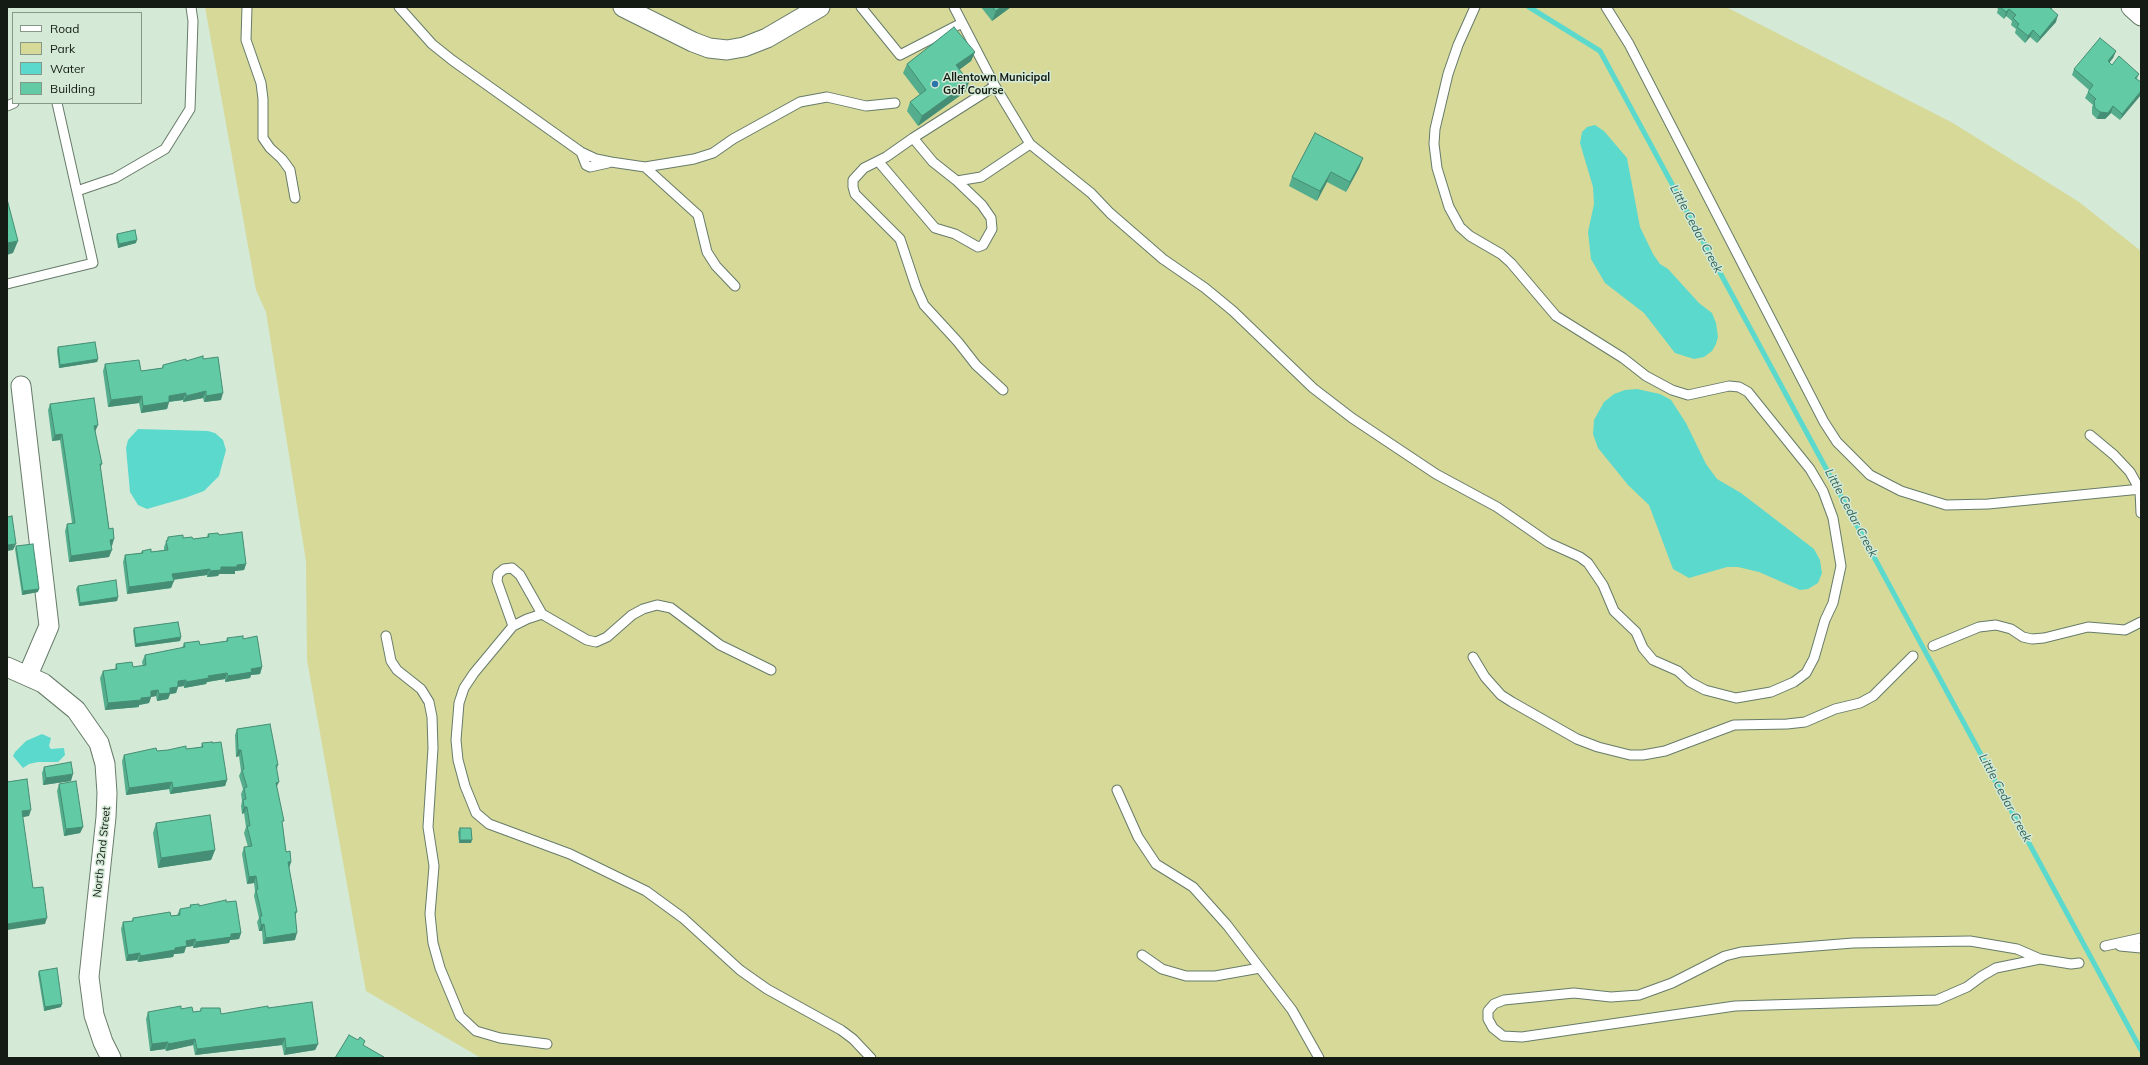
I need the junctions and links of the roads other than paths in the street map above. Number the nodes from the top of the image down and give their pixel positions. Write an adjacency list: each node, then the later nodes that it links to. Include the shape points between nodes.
1 (191, 7): 21 (lane, via 193,21 190,109 165,149 115,178)
2 (248, 7): 22 (lane, via 246,40 263,94 263,138 290,170)
3 (399, 7): 19 (lane, via 432,44 581,152 596,159)
4 (623, 7): 5 (street, via 693,42 727,50 744,47 767,38)
5 (820, 7)
6 (861, 7): 12 (lane, via 900,55)
7 (954, 7): 12 (lane)
8 (1475, 7): 17 (lane, via 1448,74 1435,129 1437,168 1451,212 1470,236 1511,263 1556,316 1623,358 1646,376 1672,390 1688,395 1729,386 1739,387 1748,392 1797,452 1828,504 1837,533 1841,566 1833,603 1825,620 1814,658 1806,673 1794,682 1771,692 1736,698 1705,690 1690,682 1678,671 1653,660 1643,648 1636,632 1614,611 1603,585 1588,563 1549,543 1498,507 1436,474 1352,418 1313,388 1233,311 1163,259 1091,193)
9 (1606, 7): 28 (lane, via 1629,44 1824,422 1837,442 1870,475 1901,491 1946,505 1988,504)
10 (2130, 7): 11 (street)
11 (2141, 16)
12 (962, 23): 13 (lane)
13 (995, 86): 16 (lane); 17 (lane)
14 (57, 104): 21 (lane)
15 (895, 104): 19 (lane, via 866,106 827,97 800,102 713,153 670,164)
16 (913, 138): 18 (lane); 20 (lane, via 932,162)
17 (1030, 144): 20 (lane, via 981,177)
18 (878, 161): 20 (lane, via 935,228 955,234 978,248 983,245 992,229 991,218 982,205); 26 (lane, via 864,168 853,180 855,194 900,238 924,305 976,365)
19 (645, 166): 24 (lane, via 698,215 707,252)
20 (957, 182)
21 (77, 191): 23 (lane, via 93,263)
22 (296, 198)
23 (7, 284)
24 (735, 286)
25 (21, 386): 39 (street, via 49,626)
26 (1003, 390)
27 (2090, 436): 28 (lane, via 2114,455 2130,472)
28 (2140, 489): 29 (lane)
29 (2141, 513)
30 (542, 614): 32 (lane); 32 (lane, via 520,576 512,568 504,569 498,574 498,581); 38 (lane, via 587,640 596,642 607,637 632,615 643,609 657,605 670,608 720,645)
31 (2141, 622): 34 (lane, via 2125,630 2088,627 2032,639 1996,625 1979,627)
32 (513, 626): 49 (lane, via 474,673 464,688 459,703 456,727 458,760 476,813 489,824 570,854 646,891 683,918 740,970 767,990 841,1030)
33 (386, 636): 47 (lane, via 391,661 397,670 421,689 429,702 432,717 433,748 428,827 434,866 430,914 433,943 440,968 460,1016 476,1031 500,1038)
34 (1933, 646)
35 (1913, 656): 36 (lane, via 1873,696 1860,703 1835,709 1805,722 1734,725 1665,751 1643,755 1630,755 1577,739 1512,702 1490,683)
36 (1473, 658)
37 (7, 666): 39 (street, North 32nd Street)
38 (772, 670)
39 (28, 675): 48 (street, North 32nd Street, via 43,683 76,710 99,743 105,764 106,817 89,977 94,1016 102,1042)
40 (1117, 790): 46 (lane, via 1138,837 1156,864 1193,887)
41 (2141, 938): 42 (lane, via 2105,946)
42 (2141, 948)
43 (1142, 955): 46 (lane, via 1162,970 1186,976 1215,976)
44 (2040, 959): 44 (lane, via 2017,950 1970,941 1860,942 1741,952 1725,956 1672,983 1639,995 1611,997 1574,993 1504,1000 1494,1004 1488,1011 1488,1019 1493,1028 1503,1036 1522,1037 1735,1006 1937,1000 1967,987 1996,968); 45 (lane)
45 (2079, 963)
46 (1260, 968): 50 (lane, via 1292,1010)
47 (547, 1044)
48 (111, 1058)
49 (870, 1058)
50 (1319, 1058)

